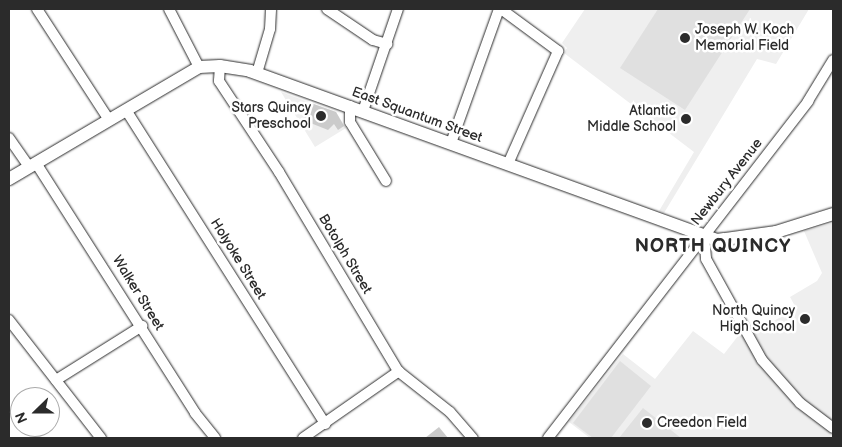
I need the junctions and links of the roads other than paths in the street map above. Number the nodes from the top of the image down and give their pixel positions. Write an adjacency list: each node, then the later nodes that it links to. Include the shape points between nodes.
1 (38, 9): 15 (street)
2 (169, 9): 10 (street)
3 (271, 9): 11 (street, via 270,29)
4 (327, 9): 7 (street, via 373,40)
5 (398, 9): 7 (street)
6 (500, 9): 17 (street); 18 (street, via 558,51)
7 (387, 44): 14 (street)
8 (833, 60): 23 (street, Newbury Avenue, via 808,101)
9 (220, 66): 10 (main road, East Squantum Street); 11 (main road, East Squantum Street); 26 (street, Botolph Street, via 219,81 279,172)
10 (199, 67): 13 (main road, East Squantum Street)
11 (257, 73): 12 (main road, East Squantum Street)
12 (350, 106): 14 (main road, East Squantum Street); 21 (street, via 350,122)
13 (126, 110): 15 (main road, East Squantum Street); 28 (street, Holyoke Street)
14 (362, 111): 17 (main road, East Squantum Street)
15 (109, 120): 19 (main road, East Squantum Street)
16 (9, 138): 19 (street, Walker Street)
17 (451, 143): 18 (main road, East Squantum Street)
18 (508, 164): 23 (main road, East Squantum Street)
19 (33, 165): 20 (main road, East Squantum Street); 25 (street, Walker Street)
20 (9, 179)
21 (386, 181)
22 (833, 214): 23 (main road, East Squantum Street, via 740,239 717,240)
23 (704, 235): 29 (street, via 706,259 762,360 800,403); 34 (street, Newbury Avenue)
24 (9, 320): 27 (street)
25 (142, 326): 27 (street); 31 (street, Walker Street, via 195,413)
26 (399, 371): 28 (street); 33 (street, Botolph Street, via 450,412)
27 (56, 380): 30 (street)
28 (325, 424): 32 (street)
29 (833, 428)
30 (101, 438)
31 (215, 438)
32 (303, 438)
33 (472, 438)
34 (548, 438)

